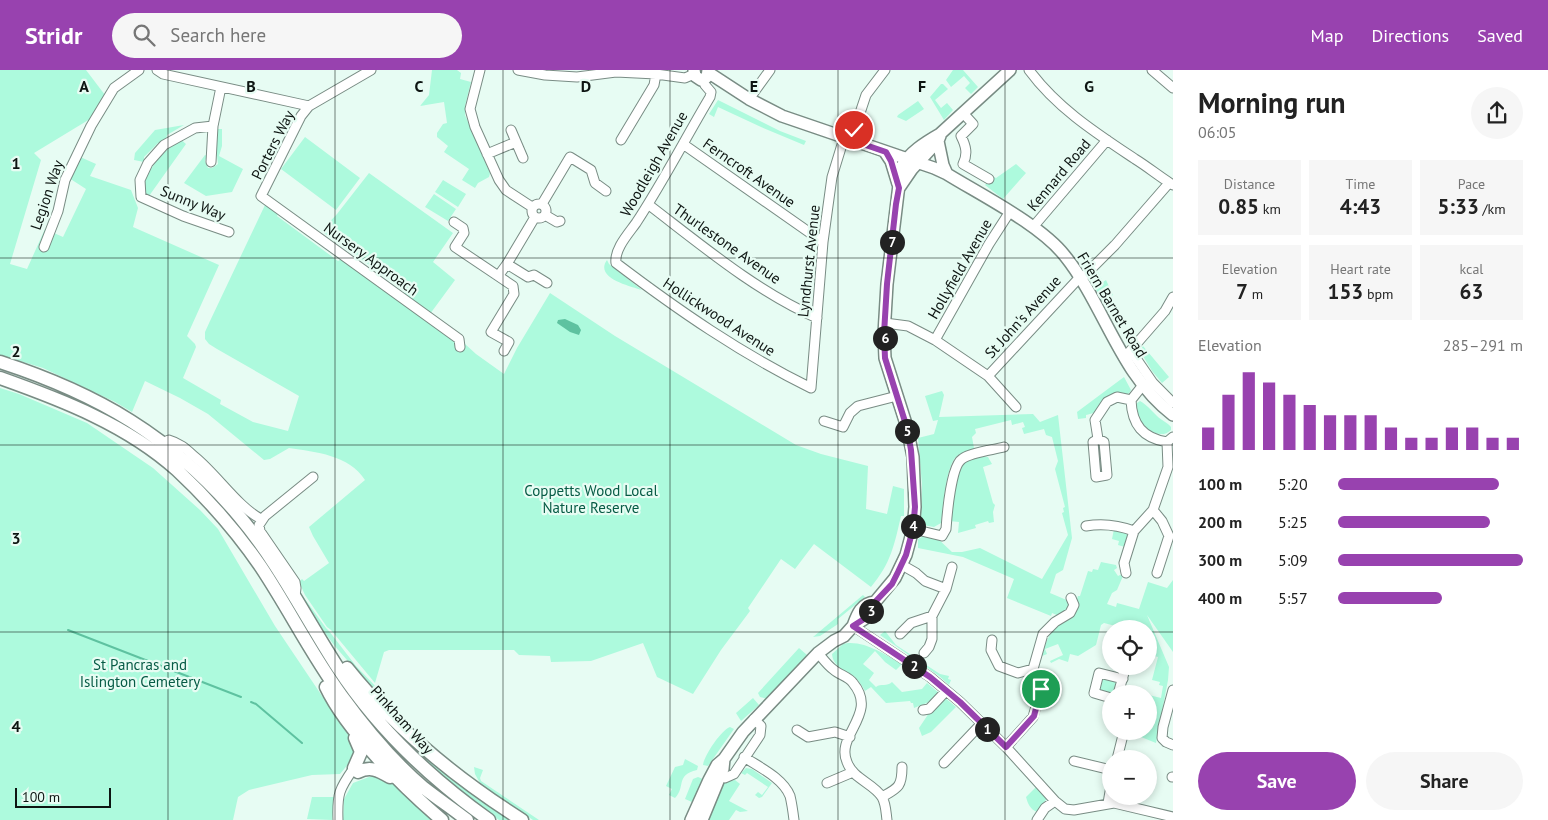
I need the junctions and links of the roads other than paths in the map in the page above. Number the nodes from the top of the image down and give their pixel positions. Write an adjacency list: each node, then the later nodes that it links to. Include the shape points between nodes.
1 (139, 70): 51 (street, Legion Way, via 114,88 91,126 65,180 58,211)
2 (145, 70): 3 (street)
3 (153, 70)
4 (157, 70): 16 (street)
5 (371, 70): 19 (street)
6 (480, 70): 30 (street, via 470,109)
7 (518, 70): 13 (street, via 545,75)
8 (770, 70): 18 (street)
9 (885, 70): 24 (street, Lyndhurst Avenue, via 866,95)
10 (1010, 70): 20 (main road)
11 (1030, 70): 26 (street, via 1048,93)
12 (1152, 70): 17 (street)
13 (577, 73): 15 (street)
14 (701, 73): 15 (street, via 685,78); 18 (main road, Friern Barnet Road); 28 (street, Woodleigh Avenue, via 711,92 710,97)
15 (656, 74): 25 (street, via 654,85)
16 (221, 87): 19 (street); 21 (street)
17 (1173, 88)
18 (749, 98): 24 (main road, Friern Barnet Road, via 782,116)
19 (309, 106): 39 (street, Porters Way)
20 (963, 114): 23 (main road); 35 (street, via 972,124 960,136 967,156 963,164)
21 (213, 126): 33 (street); 49 (street, Sunny Way, via 195,128 164,145 148,163 140,180 142,197)
22 (512, 130): 27 (street)
23 (939, 138): 32 (main road, via 928,141); 34 (main road)
24 (848, 139): 29 (main road, Friern Barnet Road); 50 (street, Lyndhurst Avenue, via 832,176)
25 (621, 140)
26 (1107, 140): 36 (street); 48 (street, Kennard Road)
27 (516, 142): 30 (street); 31 (street)
28 (683, 144): 41 (street, Woodleigh Avenue); 50 (street, Ferncroft Avenue)
29 (886, 152): 32 (main road, Friern Barnet Road); 37 (main road)
30 (487, 154): 42 (street, via 506,190)
31 (523, 158)
32 (913, 160): 34 (main road, Friern Barnet Road); 37 (main road, via 901,168)
33 (211, 162)
34 (947, 174): 43 (main road, Friern Barnet Road)
35 (989, 179)
36 (1171, 184): 55 (street, St John's Avenue)
37 (899, 188): 59 (main road)
38 (606, 191): 40 (street, via 594,183 591,170 570,157)
39 (262, 196): 61 (street, Nursery Approach, via 458,339)
40 (542, 204): 42 (street); 44 (street, via 546,208)
41 (649, 204): 52 (street, Woodleigh Avenue, via 615,257); 58 (street, Thurlestone Avenue, via 718,258)
42 (532, 207): 45 (street)
43 (1010, 213): 48 (main road, Friern Barnet Road); 60 (street, Hollyfield Avenue)
44 (545, 215): 45 (street); 46 (street, via 557,222)
45 (535, 217): 53 (street)
46 (560, 220)
47 (454, 222): 54 (street, via 463,228 464,233 455,247)
48 (1033, 227): 55 (main road, Friern Barnet Road, via 1060,250)
49 (229, 232)
50 (823, 242): 58 (street, Lyndhurst Avenue)
51 (44, 247)
52 (616, 263): 68 (street, Hollickwood Avenue, via 725,341)
53 (507, 264): 54 (street); 56 (street, via 528,277 534,275)
54 (499, 275): 62 (street, via 514,290 491,332 509,342)
55 (1080, 278): 63 (main road, Friern Barnet Road); 65 (street, St John's Avenue)
56 (547, 283)
57 (1173, 296): 63 (street, via 1165,311)
58 (817, 318): 68 (street, Lyndhurst Avenue)
59 (885, 323): 60 (street, via 908,326); 69 (main road, via 885,358)
60 (935, 340): 65 (street)
61 (460, 347)
62 (504, 351)
63 (1128, 354): 67 (main road, Friern Barnet Road); 71 (street, Friern Barnet Road)
64 (0, 362): 77 (highway, via 93,398)
65 (988, 376): 72 (street)
66 (0, 378): 97 (highway, via 105,421 177,470 239,538)
67 (1143, 385): 70 (street); 73 (main road, Friern Barnet Road)
68 (811, 388)
69 (897, 396): 74 (street, via 858,406 850,413 844,427); 83 (main road, via 913,457)
70 (1132, 400): 75 (street, via 1117,397 1107,402 1095,420); 76 (street, via 1136,424 1146,436)
71 (1173, 402)
72 (1016, 407)
73 (1173, 416)
74 (824, 421)
75 (1098, 439)
76 (1170, 440): 80 (street, via 1168,467)
77 (162, 443): 81 (street, via 169,440 182,445 251,514); 90 (highway, via 200,475 239,516)
78 (1004, 447): 83 (street, via 965,457 959,462 942,536)
79 (313, 477): 81 (street)
80 (1153, 510): 84 (street); 88 (street, via 1169,536)
81 (261, 520): 90 (street, via 260,531 295,582)
82 (1086, 526): 84 (street, via 1109,524)
83 (913, 529): 85 (main road)
84 (1134, 531): 87 (street, via 1124,563)
85 (902, 565): 89 (street, via 925,581); 94 (main road, via 874,608)
86 (952, 567): 89 (street)
87 (1126, 573)
88 (1157, 573)
89 (946, 589): 92 (street)
90 (295, 596): 93 (highway)
91 (1070, 598): 100 (street, via 1074,605 1070,613 1043,634)
92 (932, 616): 95 (street, via 911,623); 98 (street, via 932,639)
93 (311, 623): 135 (highway, Pinkham Way, via 348,683 385,729 422,767); 136 (highway, via 395,720 450,768)
94 (853, 626): 99 (main road); 105 (street)
95 (900, 634)
96 (992, 640): 100 (street, via 991,650 999,666 1018,673)
97 (306, 643): 107 (highway, via 328,692); 134 (highway, Pinkham Way, via 352,711 387,752 424,788)
98 (924, 653)
99 (818, 654): 109 (main road); 112 (street, via 834,671 853,682 861,696 861,712)
100 (1033, 669): 114 (street, via 1041,689 1034,716)
101 (1123, 675): 102 (street)
102 (1122, 679): 103 (street); 106 (street, via 1099,673 1094,693)
103 (1120, 685)
104 (1173, 690): 113 (street, via 1162,738)
105 (946, 691): 108 (street, via 929,709); 110 (street)
106 (1102, 695)
107 (340, 710): 121 (highway, via 361,749); 125 (highway, via 369,748)
108 (923, 710)
109 (754, 719): 115 (street, via 761,726 761,732); 116 (main road)
110 (982, 724): 114 (street); 118 (street)
111 (797, 730): 112 (street, via 808,737 835,732)
112 (850, 737): 122 (street, via 845,754)
113 (1173, 745)
114 (1006, 747): 127 (street)
115 (744, 757): 123 (street, via 734,774 725,778); 139 (street, via 784,787)
116 (724, 759): 123 (main road); 137 (main road, via 717,765)
117 (1074, 761): 120 (street)
118 (944, 763)
119 (902, 767): 126 (street, via 902,780 897,789)
120 (1102, 768)
121 (356, 770): 125 (highway, via 378,770); 132 (street, via 344,783 338,801)
122 (853, 772): 124 (street); 126 (street)
123 (720, 776): 138 (main road)
124 (827, 783)
125 (406, 787): 133 (highway)
126 (882, 797): 140 (street)
127 (1055, 801): 130 (street); 141 (street)
128 (1102, 805): 130 (street)
129 (1123, 805): 131 (street)
130 (1069, 815)
131 (1169, 818)
132 (338, 820)
133 (442, 820)
134 (467, 820)
135 (489, 820)
136 (522, 820)
137 (691, 820)
138 (702, 820)
139 (794, 820)
140 (887, 820)
141 (1037, 820)

